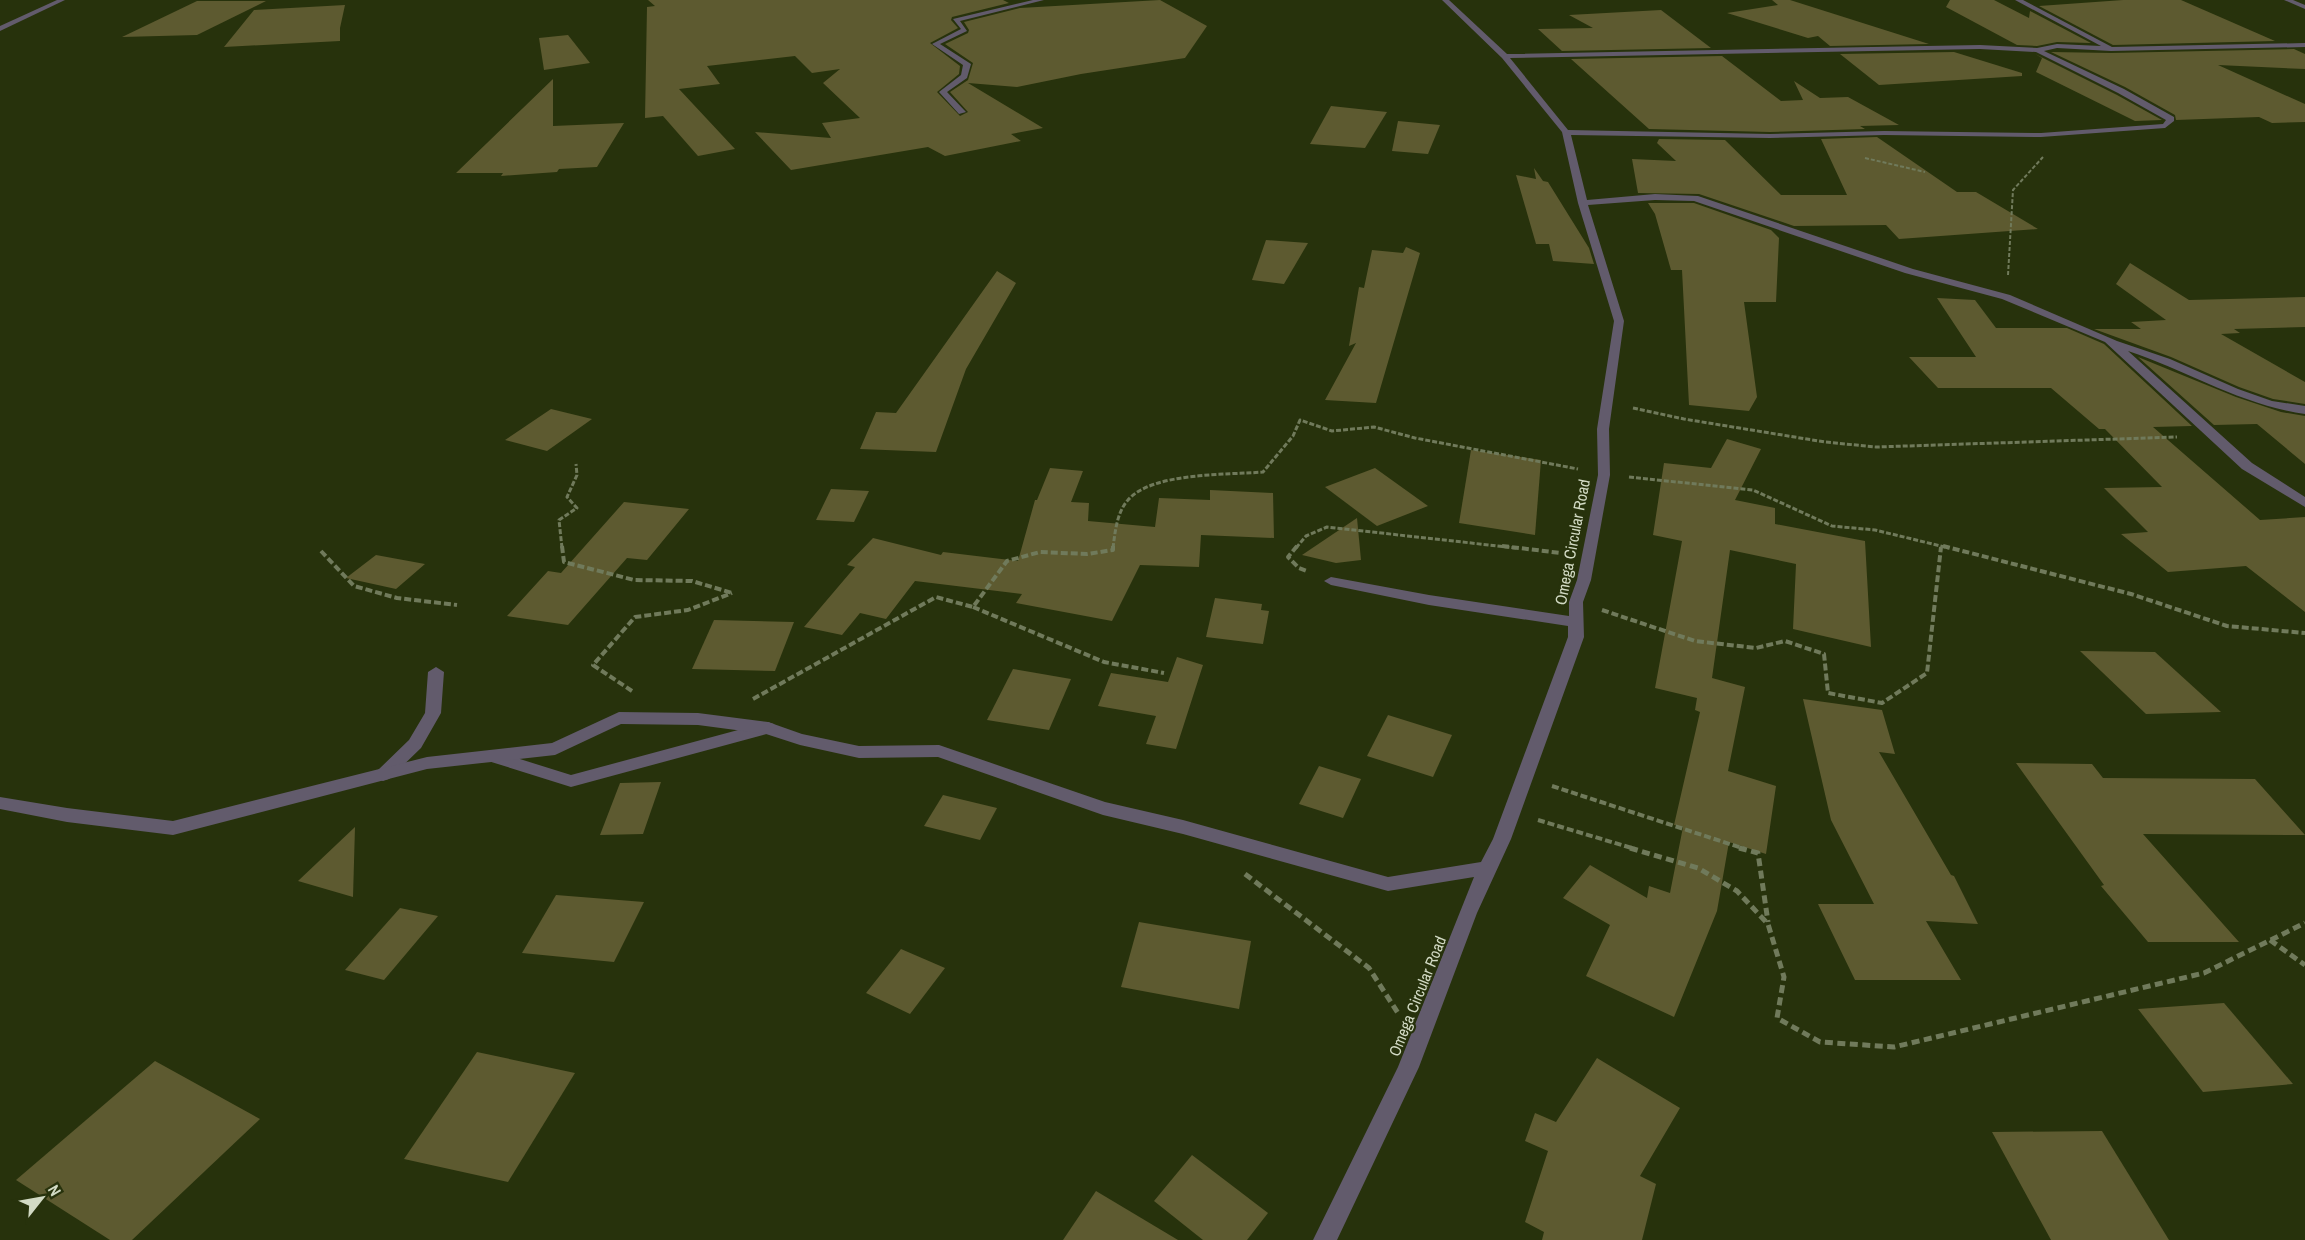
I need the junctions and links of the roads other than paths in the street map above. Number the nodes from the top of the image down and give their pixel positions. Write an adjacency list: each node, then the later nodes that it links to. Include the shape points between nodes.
1 (62, 0): 7 (street)
2 (1041, 0): 12 (street, via 955,20 965,30 935,44 967,64 964,76 943,92)
3 (1445, 0): 11 (street, Omega Circular Road)
4 (2019, 0): 9 (street)
5 (2287, 0): 6 (street)
6 (2305, 7)
7 (0, 29)
8 (2305, 45): 9 (street)
9 (2111, 49): 10 (street, via 2057,46)
10 (2037, 50): 11 (street, via 1980,47); 13 (street, via 2171,119 2165,126 2041,135)
11 (1505, 56): 13 (street, Omega Circular Road)
12 (962, 112)
13 (1566, 132): 14 (street, Omega Circular Road)
14 (1583, 203): 15 (street, via 1695,198 1909,271 2006,297); 19 (street, Omega Circular Road, via 1619,321 1603,429 1604,474 1576,602)
15 (2109, 340): 16 (street, via 2251,398); 17 (street, via 2247,466)
16 (2305, 410)
17 (2305, 503)
18 (1331, 581): 19 (street)
19 (1576, 622): 25 (street, Omega Circular Road, via 1576,637 1526,777)
20 (436, 672): 23 (street, via 433,713 415,744)
21 (768, 728): 22 (street, via 698,719 619,718 555,749); 22 (street, via 571,781); 25 (street, via 860,752 939,751 1103,808 1388,884)
22 (491, 756): 23 (street, via 427,763)
23 (383, 775): 24 (street, via 173,828)
24 (0, 803)
25 (1486, 868): 26 (street, Omega Circular Road, via 1418,1044)
26 (1325, 1240)

